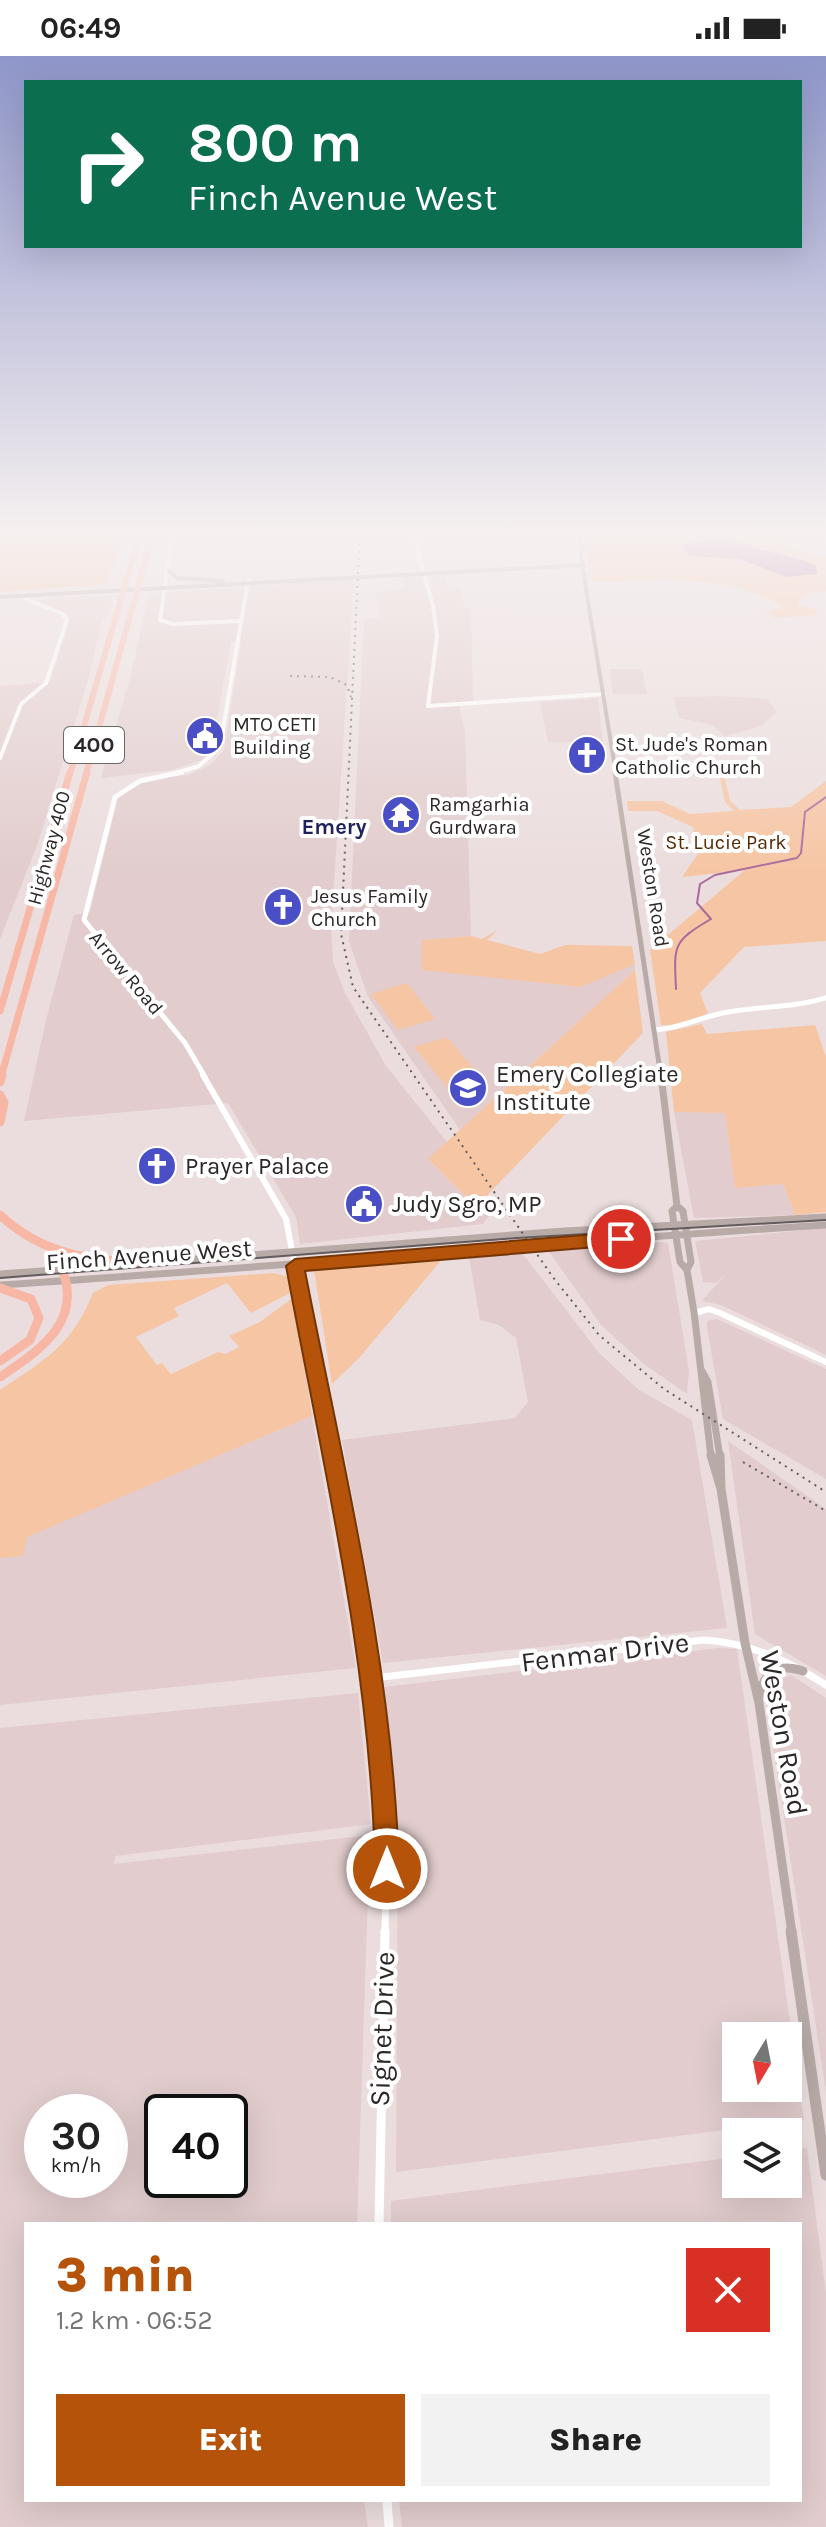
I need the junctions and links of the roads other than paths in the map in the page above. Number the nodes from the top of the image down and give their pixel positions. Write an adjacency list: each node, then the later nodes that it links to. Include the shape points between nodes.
1 (58, 645): 8 (street, via 46,683 21,704)
2 (107, 645): 10 (highway, Highway 400 / 400)
3 (122, 645): 12 (highway, Highway 400 / 400)
4 (236, 645): 23 (street, Arrow Road, via 220,747 200,765 143,777 115,797 84,915 96,939 185,1043 283,1210)
5 (436, 645): 7 (street, via 428,706)
6 (597, 645): 7 (main road, Weston Road)
7 (604, 694): 11 (main road, Weston Road)
8 (0, 758)
9 (826, 998): 11 (street, via 795,1007 727,1012)
10 (0, 1011)
11 (656, 1030): 15 (main road, Weston Road)
12 (0, 1082)
13 (0, 1095): 14 (highway)
14 (0, 1122)
15 (677, 1206): 18 (main road, Weston Road, via 672,1211); 19 (main road, Weston Road)
16 (0, 1215): 24 (highway, via 26,1240 61,1255)
17 (826, 1217): 19 (main road, Finch Avenue West)
18 (674, 1225): 19 (main road, Finch Avenue West); 21 (main road, Weston Road); 23 (main road, Finch Avenue West)
19 (684, 1225): 22 (main road, Weston Road)
20 (826, 1225): 22 (main road, Finch Avenue West)
21 (675, 1236): 22 (main road, Finch Avenue West); 25 (main road, Finch Avenue West, via 544,1242); 27 (main road, Weston Road)
22 (686, 1236): 27 (main road, Weston Road, via 691,1262)
23 (292, 1253): 24 (main road, Finch Avenue West); 25 (street, Signet Drive)
24 (149, 1263): 26 (main road, Finch Avenue West)
25 (295, 1266): 29 (main road, Finch Avenue West); 37 (street, Signet Drive)
26 (62, 1269): 28 (main road, Finch Avenue West); 29 (highway)
27 (687, 1270): 31 (main road, Weston Road)
28 (0, 1274)
29 (66, 1281): 30 (main road, Finch Avenue West); 34 (highway, via 68,1300 57,1331)
30 (0, 1286): 32 (highway, via 31,1299 39,1318 30,1340)
31 (696, 1312): 33 (street, via 714,1311); 35 (main road, Weston Road, via 700,1382)
32 (0, 1361)
33 (826, 1362)
34 (0, 1377)
35 (745, 1643): 36 (street, Fenmar Drive); 37 (street, Fenmar Drive, via 704,1640); 39 (main road, Weston Road)
36 (803, 1671): 38 (street, Fenmar Drive); 39 (main road, via 783,1665 767,1672)
37 (374, 1678): 41 (street, Signet Drive, via 387,1830)
38 (826, 1685)
39 (759, 1703): 40 (main road, Weston Road)
40 (826, 2175)
41 (379, 2222)
42 (387, 2502): 43 (street)
43 (389, 2527)

